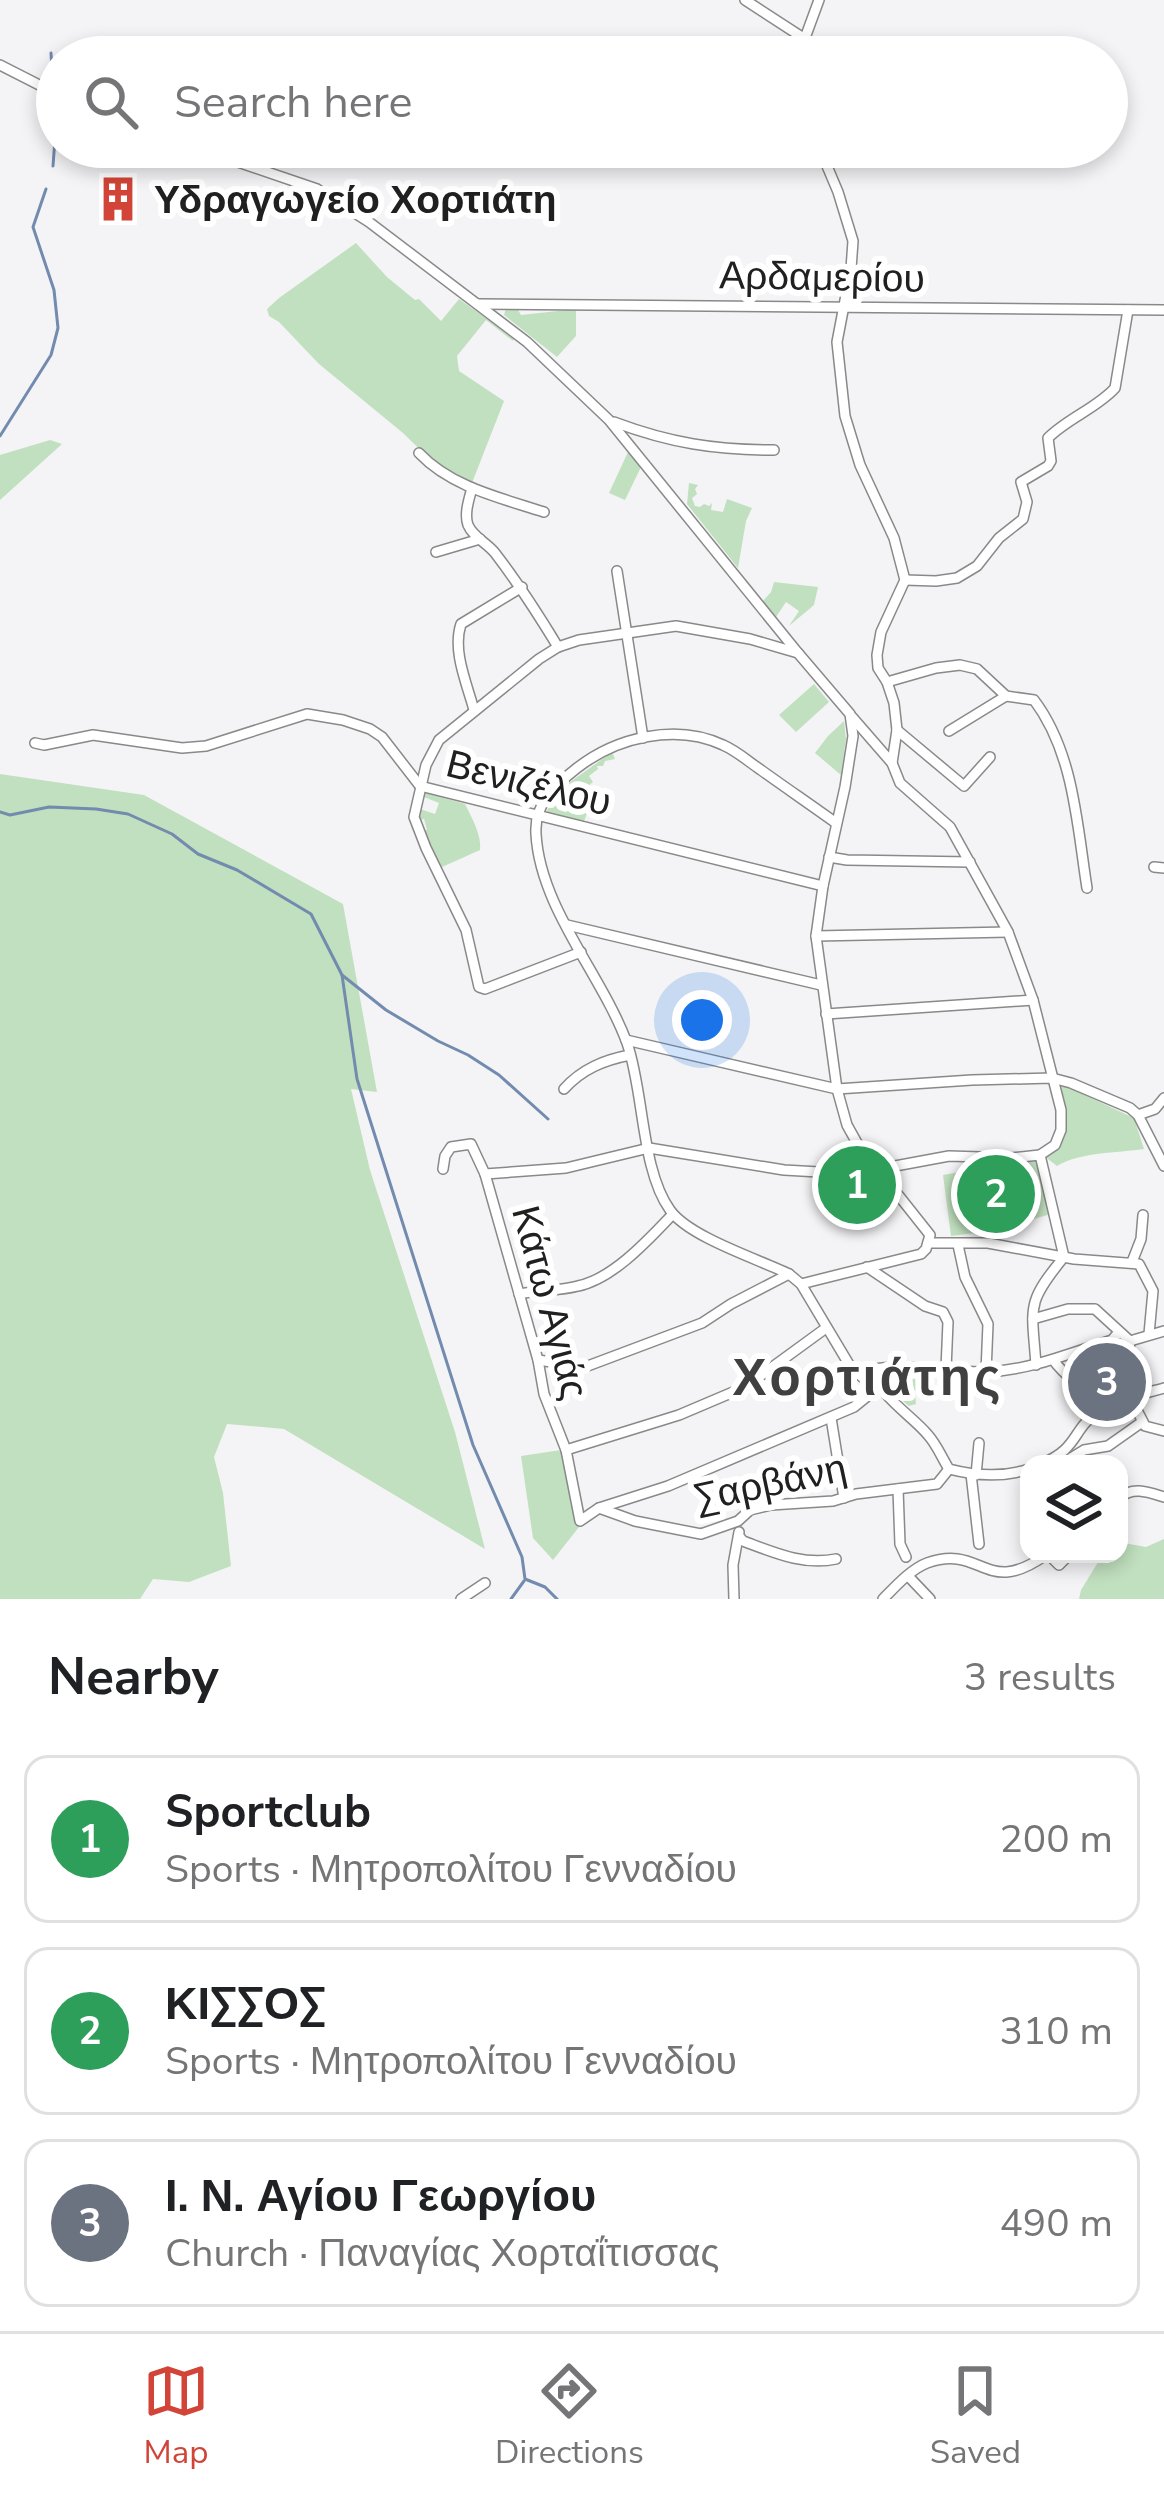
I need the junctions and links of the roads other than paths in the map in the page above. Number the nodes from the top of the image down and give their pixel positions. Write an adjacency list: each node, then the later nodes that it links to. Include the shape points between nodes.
1 (745, 0): 3 (street)
2 (819, 0): 4 (street)
3 (800, 36)
4 (806, 36)
5 (0, 64): 6 (street)
6 (36, 83)
7 (256, 168): 9 (street, via 317,189)
8 (828, 168): 10 (street, via 853,241)
9 (479, 304): 10 (street, Αρδαμερίου); 13 (street)
10 (843, 305): 11 (street, Αρδαμερίου); 21 (street, via 837,342 845,416)
11 (1128, 310): 12 (street, Αρδαμερίου); 21 (street, via 1115,388 1048,439 1048,466 1021,482 1023,519 957,578)
12 (1164, 310)
13 (609, 420): 14 (street, via 701,447); 25 (street)
14 (774, 450)
15 (419, 452): 16 (street)
16 (472, 488): 17 (street); 18 (street, via 468,525)
17 (544, 512)
18 (480, 539): 19 (street); 22 (street)
19 (436, 552)
20 (616, 571): 23 (street)
21 (904, 580): 26 (street, via 877,655)
22 (522, 587): 24 (street); 28 (street, via 458,631)
23 (627, 631): 24 (street); 25 (street, via 676,626); 32 (street)
24 (558, 647): 28 (street)
25 (797, 653): 29 (street)
26 (887, 682): 27 (street, via 971,666); 30 (street)
27 (1006, 696): 31 (street); 42 (street, via 1034,700 1048,718 1064,757)
28 (474, 710): 36 (street, via 440,740)
29 (850, 714): 35 (street); 38 (street)
30 (897, 730): 34 (street, via 964,786); 35 (street)
31 (949, 731)
32 (643, 737): 37 (street, via 590,758); 38 (street, via 721,744)
33 (34, 743): 36 (street, Βενιζέλου, via 93,736 206,746 307,714 382,737)
34 (990, 757)
35 (892, 763): 40 (street, via 900,783 950,827)
36 (420, 786): 37 (street, Βενιζέλου); 46 (street, via 414,818 466,930 479,987)
37 (536, 815): 41 (street, Βενιζέλου); 43 (street, via 541,863)
38 (836, 823): 39 (street)
39 (829, 856): 40 (street); 41 (street)
40 (970, 862): 44 (street)
41 (823, 886): 45 (street)
42 (1088, 888)
43 (567, 925): 46 (street); 47 (street)
44 (1009, 932): 45 (street); 48 (street)
45 (816, 936): 47 (street)
46 (581, 952): 50 (street)
47 (821, 985): 49 (street)
48 (1033, 1000): 49 (street); 52 (street)
49 (826, 1014): 54 (street)
50 (626, 1040): 51 (street); 54 (street)
51 (630, 1054): 53 (street, via 604,1060); 57 (street)
52 (1052, 1078): 54 (street); 56 (street); 58 (street, via 1061,1130)
53 (564, 1089)
54 (837, 1089): 61 (street, via 847,1125)
55 (1164, 1098): 56 (street)
56 (1138, 1114): 59 (street)
57 (650, 1148): 61 (street, via 794,1171); 62 (street, via 566,1168); 63 (street)
58 (1040, 1155): 61 (street, via 949,1156); 67 (street)
59 (1164, 1166)
60 (443, 1169): 62 (street, Κάτω Αγιάς, via 451,1147 471,1144)
61 (879, 1169): 65 (street, via 926,1228)
62 (485, 1174): 72 (street, Κάτω Αγιάς)
63 (672, 1215): 70 (street); 72 (street, via 597,1279)
64 (1143, 1215): 68 (street)
65 (928, 1243): 66 (street); 69 (street, via 921,1254)
66 (958, 1245): 67 (street); 83 (street, via 988,1324)
67 (1064, 1257): 68 (street); 73 (street, via 1038,1291)
68 (1132, 1262): 77 (street, via 1153,1292)
69 (867, 1267): 71 (street); 82 (street, via 943,1312)
70 (789, 1274): 71 (street); 79 (street, via 702,1323 585,1367)
71 (801, 1284): 74 (street)
72 (519, 1294): 79 (street, Κάτω Αγιάς)
73 (1033, 1318): 76 (street, via 1096,1309); 81 (street)
74 (826, 1328): 84 (street, via 850,1366); 92 (street, via 746,1387)
75 (1164, 1331): 77 (street)
76 (1119, 1332): 78 (street); 80 (street)
77 (1149, 1334): 78 (street)
78 (1130, 1341): 86 (street)
79 (538, 1360): 92 (street, Κάτω Αγιάς)
80 (1054, 1361): 81 (street); 87 (street)
81 (1036, 1365): 83 (street)
82 (946, 1369): 83 (street); 84 (street, via 896,1366)
83 (986, 1372)
84 (869, 1376): 88 (street, via 870,1394); 95 (street, via 926,1432)
85 (1164, 1388): 86 (street)
86 (1131, 1397): 87 (street); 89 (street)
87 (1099, 1411): 93 (street)
88 (831, 1418): 101 (street); 102 (street)
89 (1142, 1423): 90 (street); 94 (street, via 1108,1446)
90 (1164, 1432)
91 (979, 1443): 97 (street)
92 (566, 1450): 102 (street, Κάτω Αγιάς, via 580,1521)
93 (1067, 1455)
94 (1074, 1455)
95 (949, 1469): 97 (street); 98 (street, Σαρβάνη, via 937,1484)
96 (1020, 1472): 97 (street)
97 (974, 1475): 105 (street)
98 (898, 1489): 101 (street, Σαρβάνη); 106 (street)
99 (1128, 1493): 100 (street)
100 (1164, 1497)
101 (844, 1498): 103 (street, Σαρβάνη, via 771,1505)
102 (599, 1508): 103 (street, Σαρβάνη, via 698,1534)
103 (738, 1521): 104 (street)
104 (739, 1536): 107 (street, via 796,1559); 114 (street)
105 (979, 1544)
106 (906, 1558)
107 (836, 1559)
108 (1041, 1563): 111 (street)
109 (974, 1574): 110 (street, via 947,1560 922,1564)
110 (908, 1577): 115 (street); 116 (street)
111 (1029, 1577)
112 (461, 1599): 113 (street, via 482,1586)
113 (484, 1599)
114 (734, 1599)
115 (883, 1599)
116 (930, 1599)

